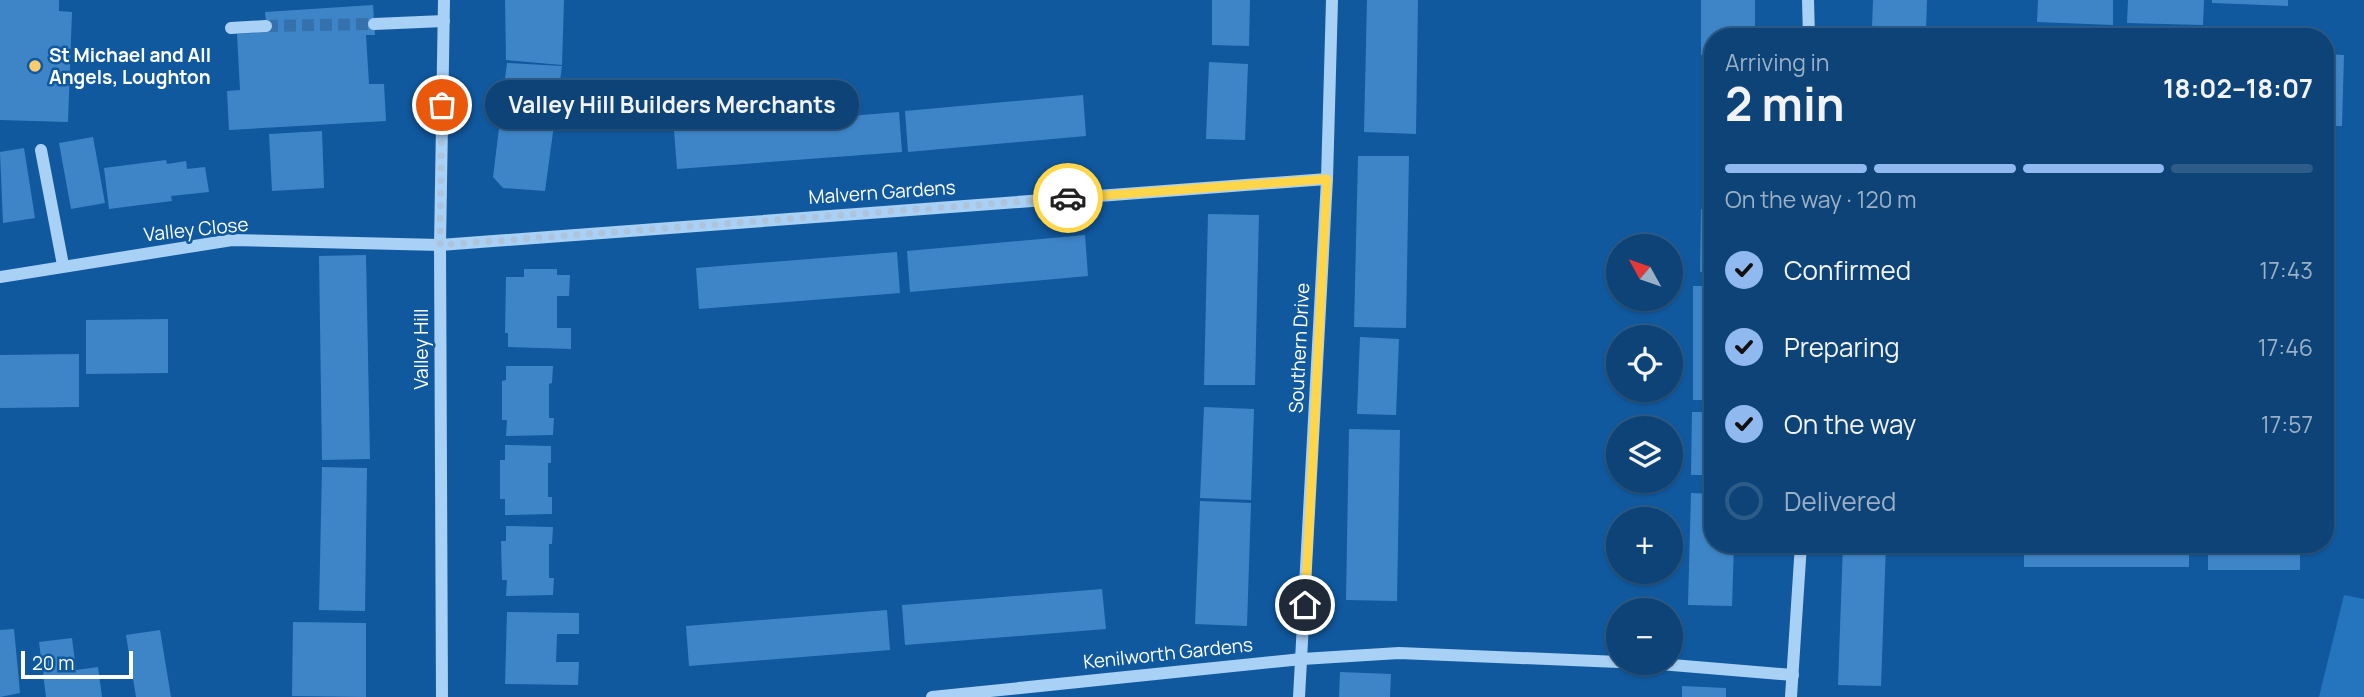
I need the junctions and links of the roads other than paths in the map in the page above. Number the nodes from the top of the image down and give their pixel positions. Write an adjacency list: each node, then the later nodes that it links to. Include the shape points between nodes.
1 (444, 0): 4 (street, Valley Hill)
2 (1332, 0): 10 (street, Southern Drive)
3 (1808, 0): 8 (street)
4 (444, 21): 5 (street); 11 (street, Valley Hill)
5 (374, 24)
6 (266, 26): 7 (street)
7 (231, 28)
8 (1809, 28)
9 (41, 150): 12 (street)
10 (1327, 179): 11 (street, Malvern Gardens); 15 (street, Southern Drive)
11 (440, 245): 12 (street, Valley Close, via 232,240); 19 (street, Valley Hill)
12 (63, 265): 13 (street, Valley Close)
13 (0, 277)
14 (1800, 553): 18 (street)
15 (1302, 659): 16 (street, Kenilworth Gardens, via 1399,653); 20 (street, Kenilworth Gardens); 21 (street, Southern Drive)
16 (1606, 661)
17 (1683, 666): 18 (street)
18 (1793, 675): 22 (street)
19 (442, 697)
20 (932, 697)
21 (1300, 697)
22 (1791, 697)

